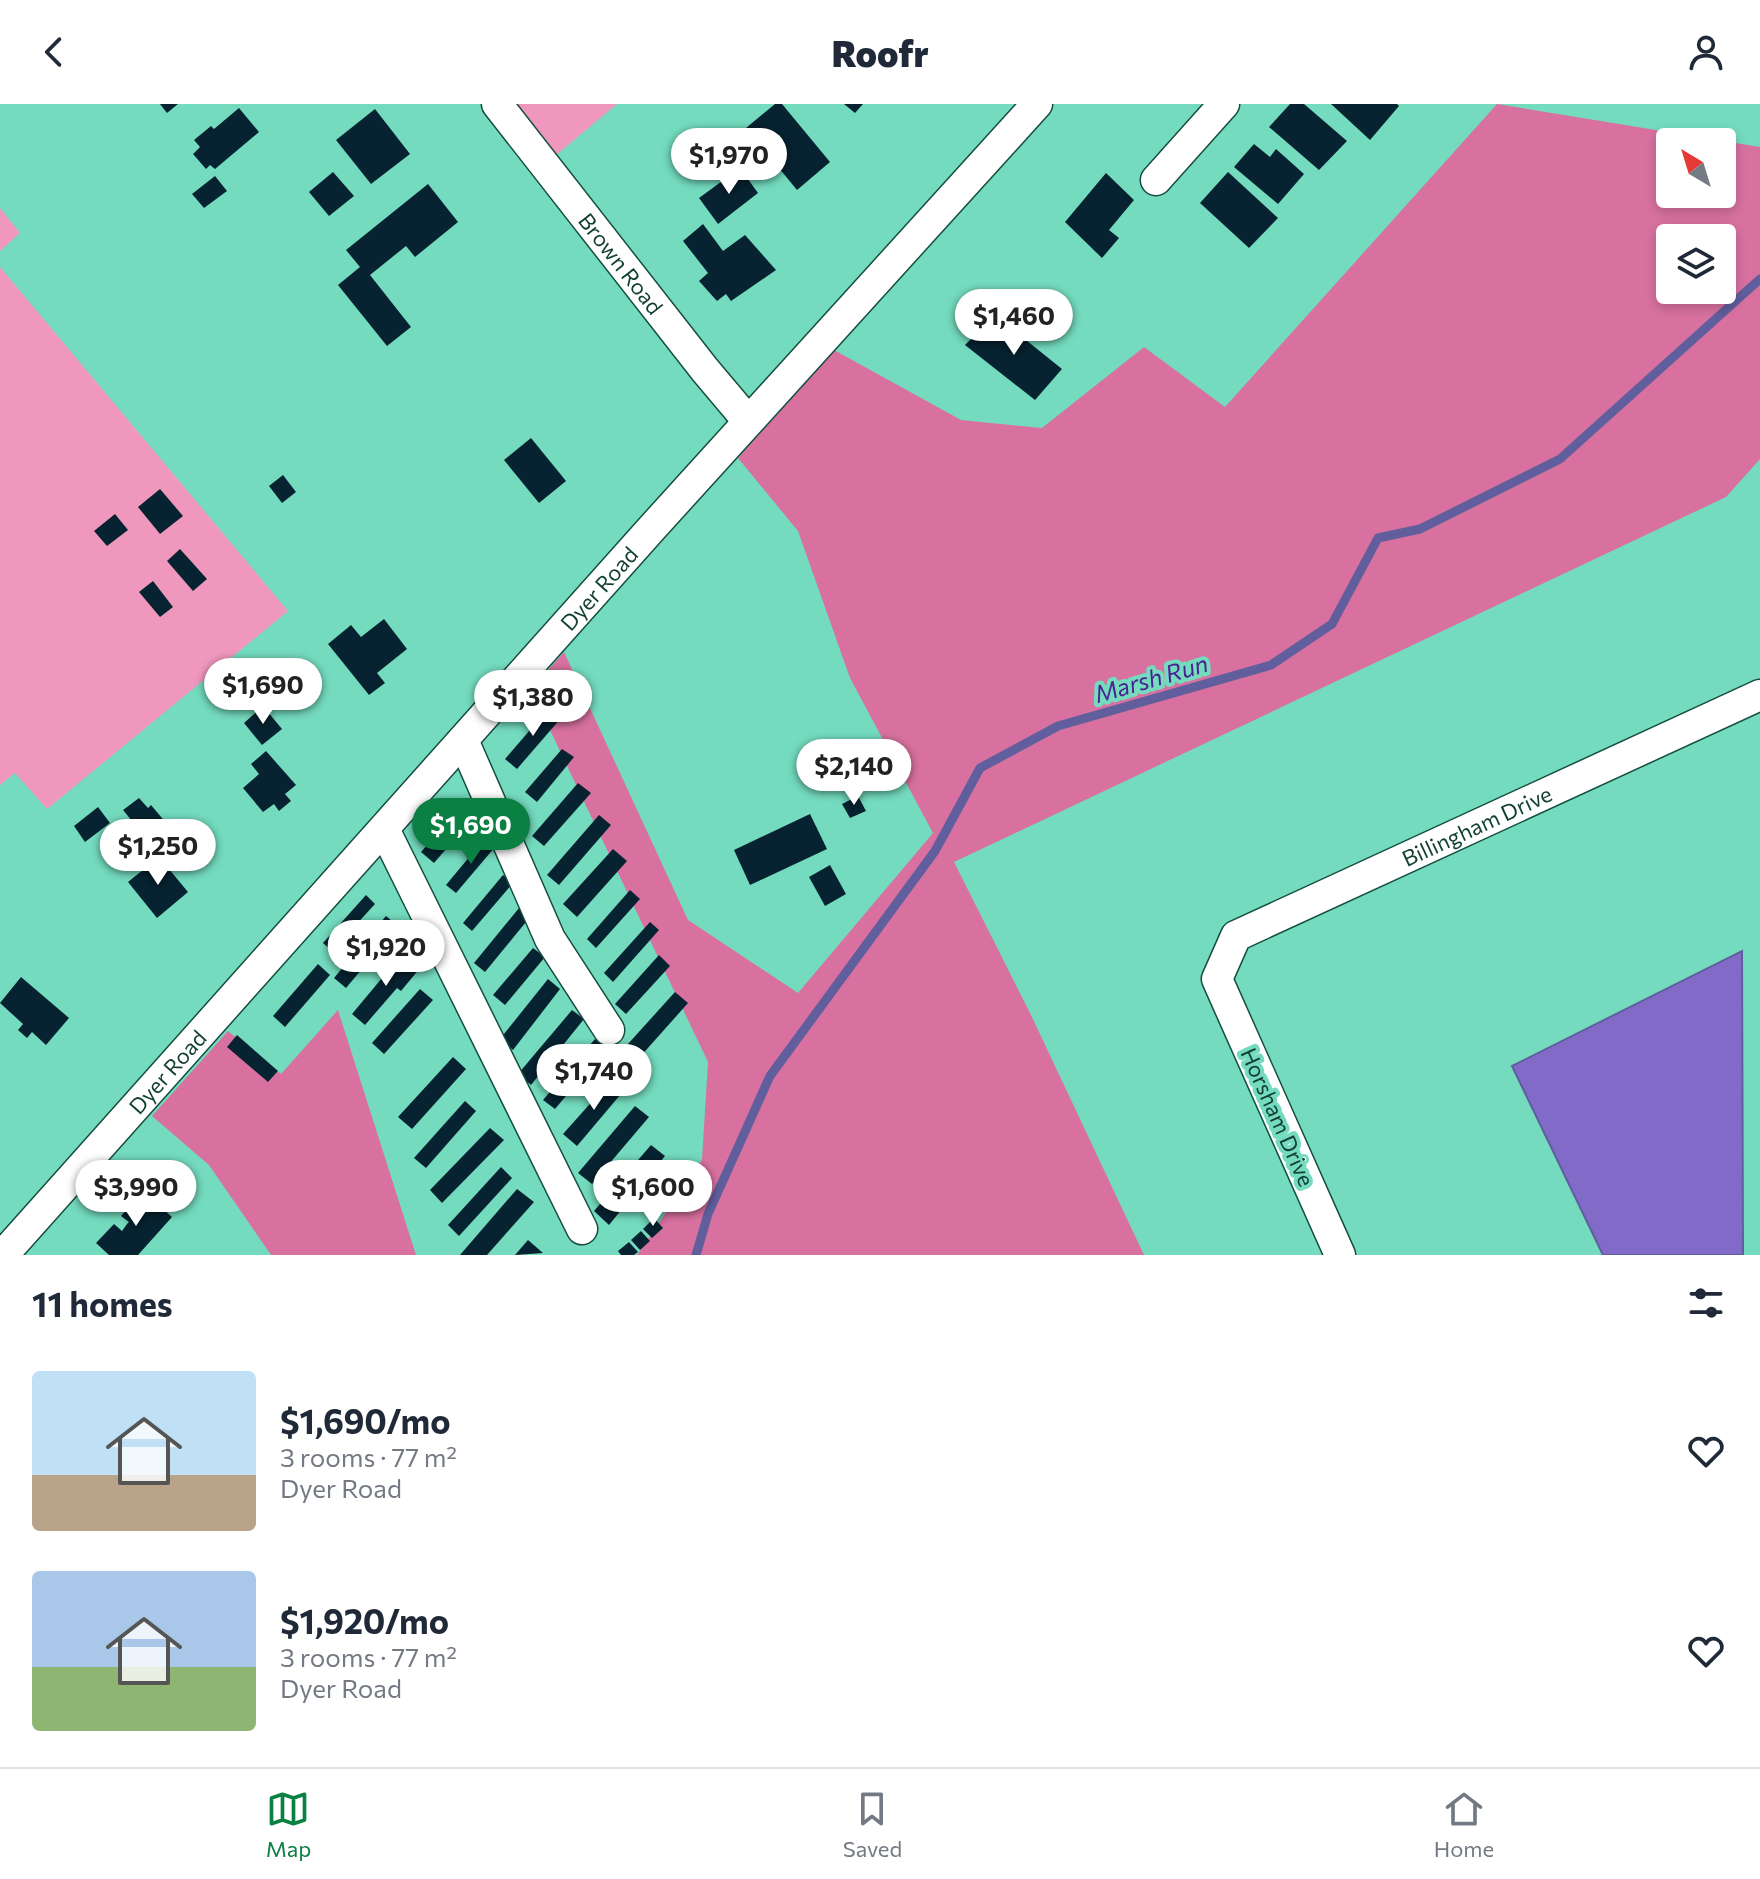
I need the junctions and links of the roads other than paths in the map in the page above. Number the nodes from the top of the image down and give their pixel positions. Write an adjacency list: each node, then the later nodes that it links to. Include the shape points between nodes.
1 (497, 104): 5 (street, Brown Road)
2 (1037, 104): 5 (street, Dyer Road)
3 (1224, 104): 4 (street)
4 (1156, 180)
5 (748, 421): 7 (street, Dyer Road)
6 (1760, 695): 9 (street, Billingham Drive, via 1236,936)
7 (463, 740): 8 (street, Dyer Road); 10 (street, via 550,939)
8 (384, 829): 11 (street); 12 (street, Dyer Road)
9 (1217, 979): 13 (street, Horsham Drive)
10 (609, 1030)
11 (582, 1229)
12 (3, 1255)
13 (1340, 1255)

